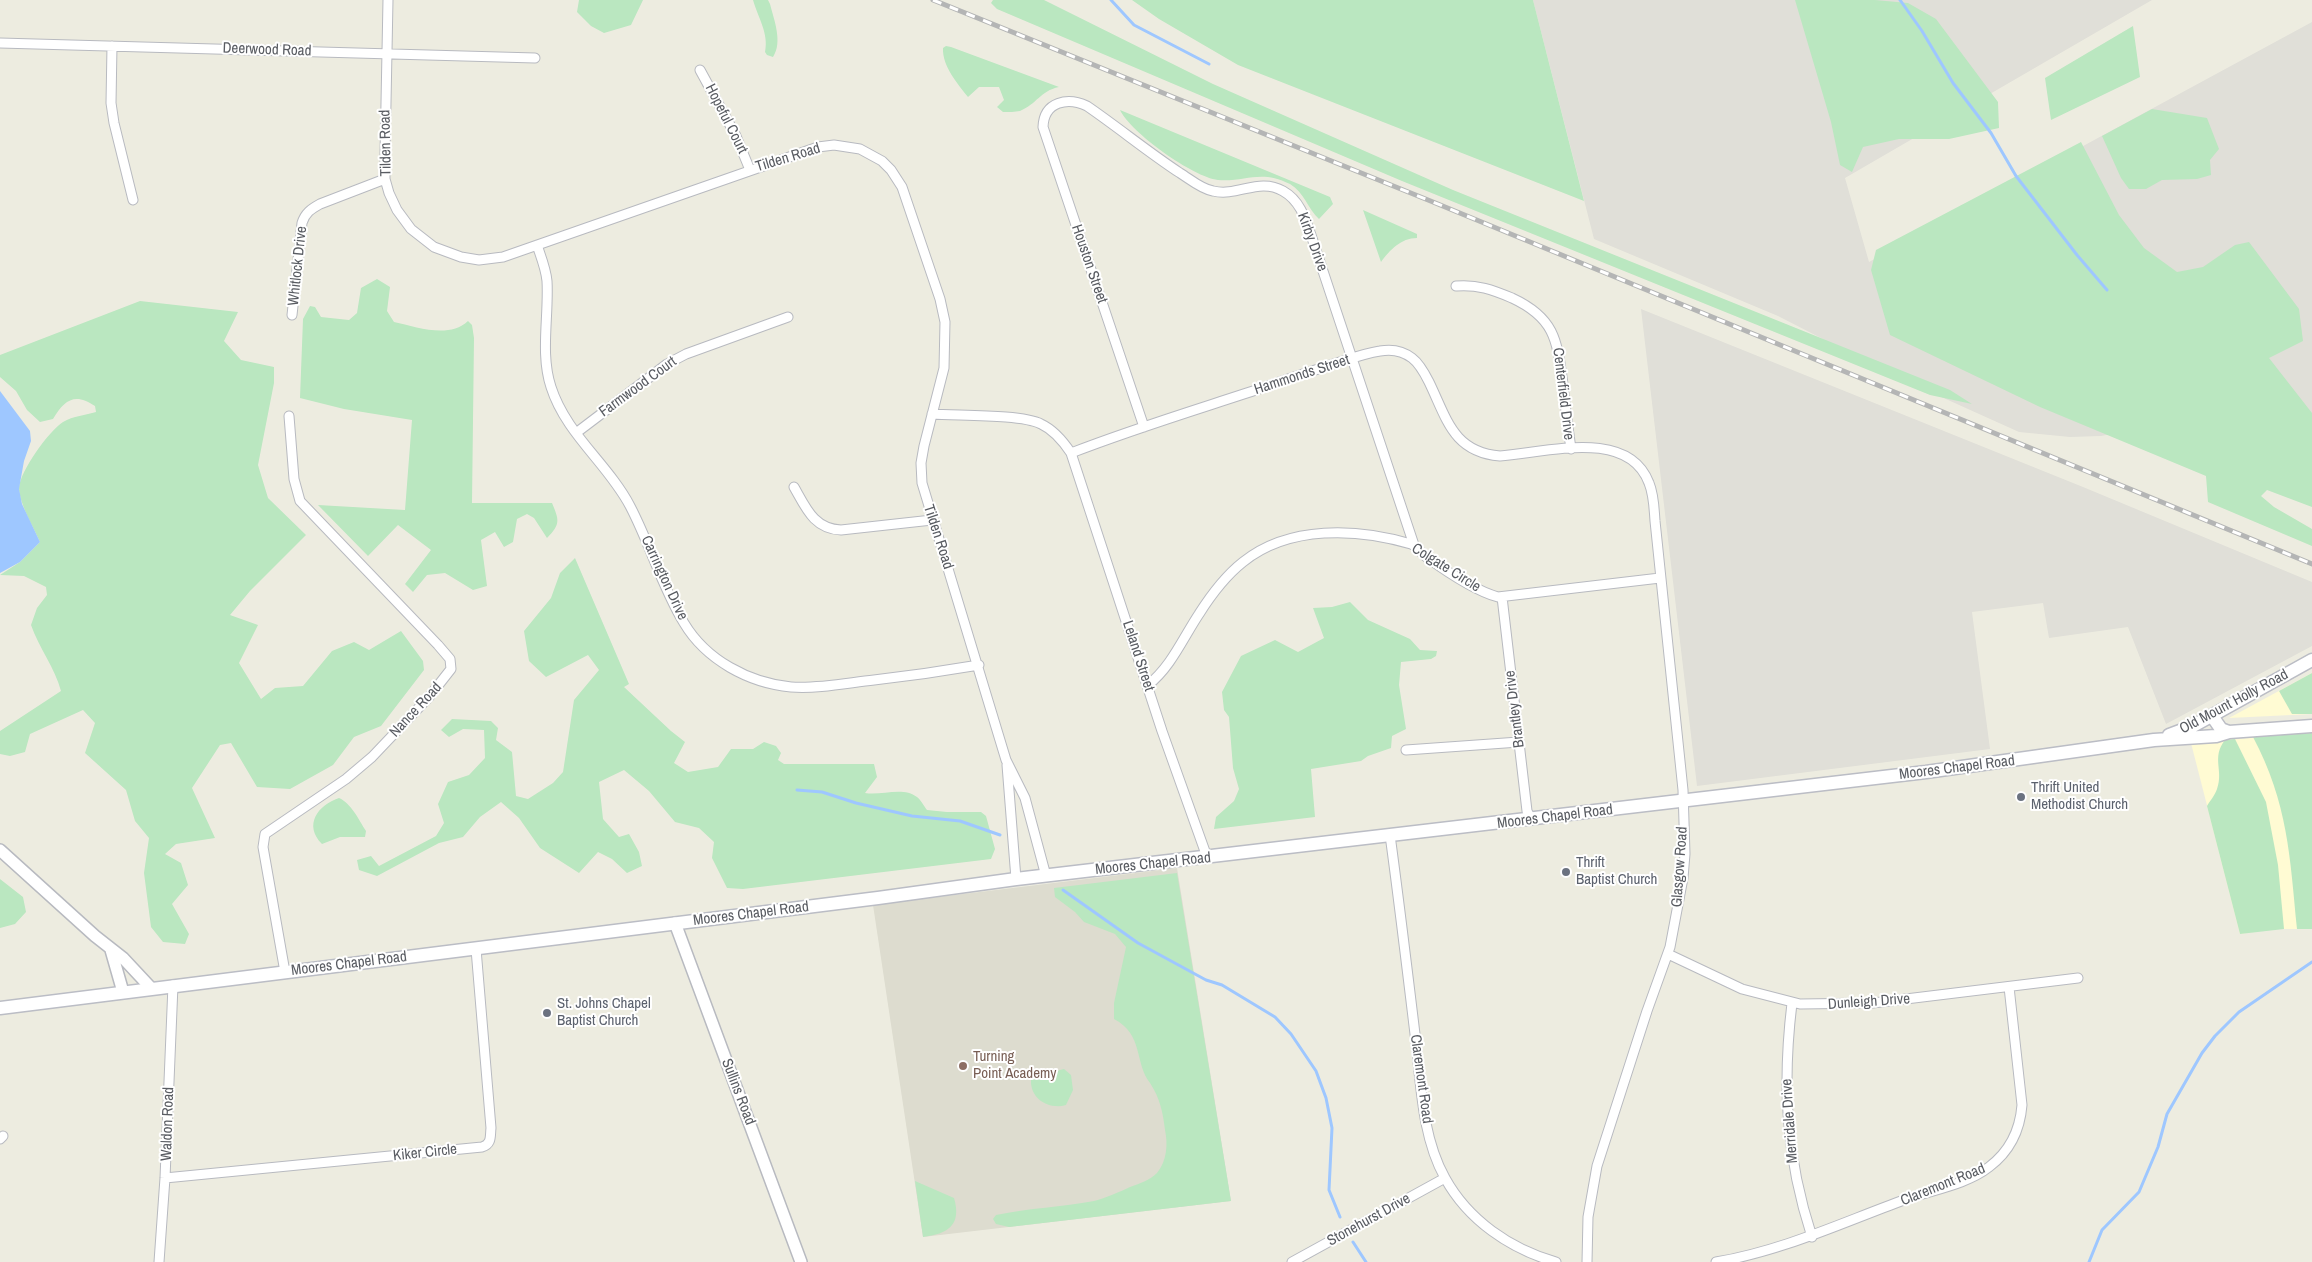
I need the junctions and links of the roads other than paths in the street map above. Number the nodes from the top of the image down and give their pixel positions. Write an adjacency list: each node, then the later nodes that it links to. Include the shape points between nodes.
1 (388, 0): 4 (street, Tilden Road)
2 (0, 43): 3 (street, Deerwood Road)
3 (112, 46): 4 (street, Deerwood Road); 10 (street, via 114,123)
4 (387, 53): 5 (street, Deerwood Road); 9 (street, Tilden Road)
5 (535, 58)
6 (700, 70): 8 (street, Hopeful Court, via 736,136)
7 (1054, 104): 15 (street, Kirby Drive, via 1072,101 1087,106 1204,188 1222,192 1267,185 1289,194 1305,218); 18 (street, Houston Street, via 1043,120 1046,138)
8 (750, 170): 11 (street, Tilden Road); 16 (street, Tilden Road, via 834,145 872,154 896,176 915,222 945,322 944,368)
9 (385, 179): 11 (street, Tilden Road, via 397,210 411,229 447,253 492,259); 13 (street, Whitlock Drive, via 320,204 304,216)
10 (132, 200)
11 (537, 245): 19 (street, Carrington Drive, via 546,269 548,373 556,400)
12 (1456, 286): 20 (street, Centerfield Drive, via 1479,286 1499,292 1534,310 1549,326 1558,344)
13 (292, 316)
14 (788, 317): 19 (street, Farmwood Court, via 667,364)
15 (1353, 358): 18 (street, Hammonds Street); 20 (street, Hammonds Street, via 1382,350 1410,356 1425,375 1458,438 1470,449 1500,456); 25 (street, Kirby Drive)
16 (932, 414): 21 (street, via 1037,422 1052,431); 24 (street, Tilden Road, via 920,470)
17 (289, 416): 49 (street, Nance Road, via 294,479 300,501 438,645 451,664 449,673 438,687 372,756 346,779 265,834 263,847)
18 (1144, 427): 21 (street, Hammonds Street)
19 (576, 433): 29 (street, Carrington Drive, via 630,506 684,625 707,651 731,668 773,684 810,687)
20 (1571, 449): 22 (street, Hammonds Street, via 1594,447 1613,450)
21 (1071, 453): 30 (street, Leland Street)
22 (1637, 464): 26 (street, Glasgow Road, via 1652,493)
23 (794, 487): 24 (street, via 814,521 828,529)
24 (932, 520): 29 (street, Tilden Road)
25 (1414, 545): 27 (street, Colgate Circle, via 1435,564 1484,592); 30 (street, Colgate Circle, via 1368,534 1332,533 1286,541 1258,552 1222,582 1165,669)
26 (1660, 578): 27 (street, Colgate Circle); 38 (street, Glasgow Road)
27 (1502, 597): 35 (street, Brantley Drive)
28 (2312, 660): 31 (main road, Old Mount Holly Road)
29 (979, 665): 37 (street, Tilden Road)
30 (1148, 685): 42 (street, Leland Street)
31 (2212, 716): 33 (main road, via 2222,729); 34 (main road, Old Mount Holly Road, via 2183,731)
32 (2312, 726): 33 (main road)
33 (2229, 732): 34 (main road, via 2207,737)
34 (2154, 740): 38 (main road, Moores Chapel Road, via 1994,764)
35 (1519, 742): 36 (street); 39 (street, Brantley Drive, via 1527,811)
36 (1406, 750)
37 (1006, 760): 43 (street, Tilden Road, via 1025,798); 44 (street, Tilden Road)
38 (1684, 802): 39 (main road, Moores Chapel Road); 48 (street, Glasgow Road, via 1683,878)
39 (1532, 819): 40 (main road, Moores Chapel Road)
40 (1390, 835): 42 (main road, Moores Chapel Road); 58 (street, Claremont Road, via 1425,1118 1429,1138)
41 (0, 850): 47 (street)
42 (1207, 857): 43 (main road, Moores Chapel Road)
43 (1046, 876): 44 (main road, Moores Chapel Road)
44 (1016, 879): 45 (main road, Moores Chapel Road)
45 (675, 923): 46 (main road, Moores Chapel Road); 61 (street, Sullins Road)
46 (476, 948): 49 (main road, Moores Chapel Road); 57 (street, Kiker Circle, via 491,1128 488,1144)
47 (111, 950): 53 (street); 54 (street)
48 (1668, 954): 55 (street, Dunleigh Drive, via 1742,989); 64 (street, Glasgow Road, via 1597,1166 1588,1217)
49 (285, 972): 51 (main road, Moores Chapel Road)
50 (2078, 978): 52 (street, Dunleigh Drive)
51 (173, 985): 53 (main road, Moores Chapel Road); 57 (street, Waldon Road)
52 (2009, 987): 55 (street, Dunleigh Drive, via 1873,1004 1829,1006); 59 (street, Claremont Road, via 2022,1105 2019,1125 2007,1149 1983,1171)
53 (152, 988): 54 (main road, Moores Chapel Road)
54 (124, 992): 56 (main road, Moores Chapel Road)
55 (1792, 1003): 59 (street, Merridale Drive, via 1786,1059 1787,1119 1794,1169)
56 (0, 1008)
57 (165, 1178): 60 (street, Waldon Road)
58 (1445, 1178): 62 (street, Stonehurst Drive); 63 (street, Claremont Road, via 1468,1209 1499,1236)
59 (1812, 1237): 65 (street, Claremont Road)
60 (159, 1262)
61 (802, 1262)
62 (1292, 1262)
63 (1556, 1262)
64 (1587, 1262)
65 (1716, 1262)

